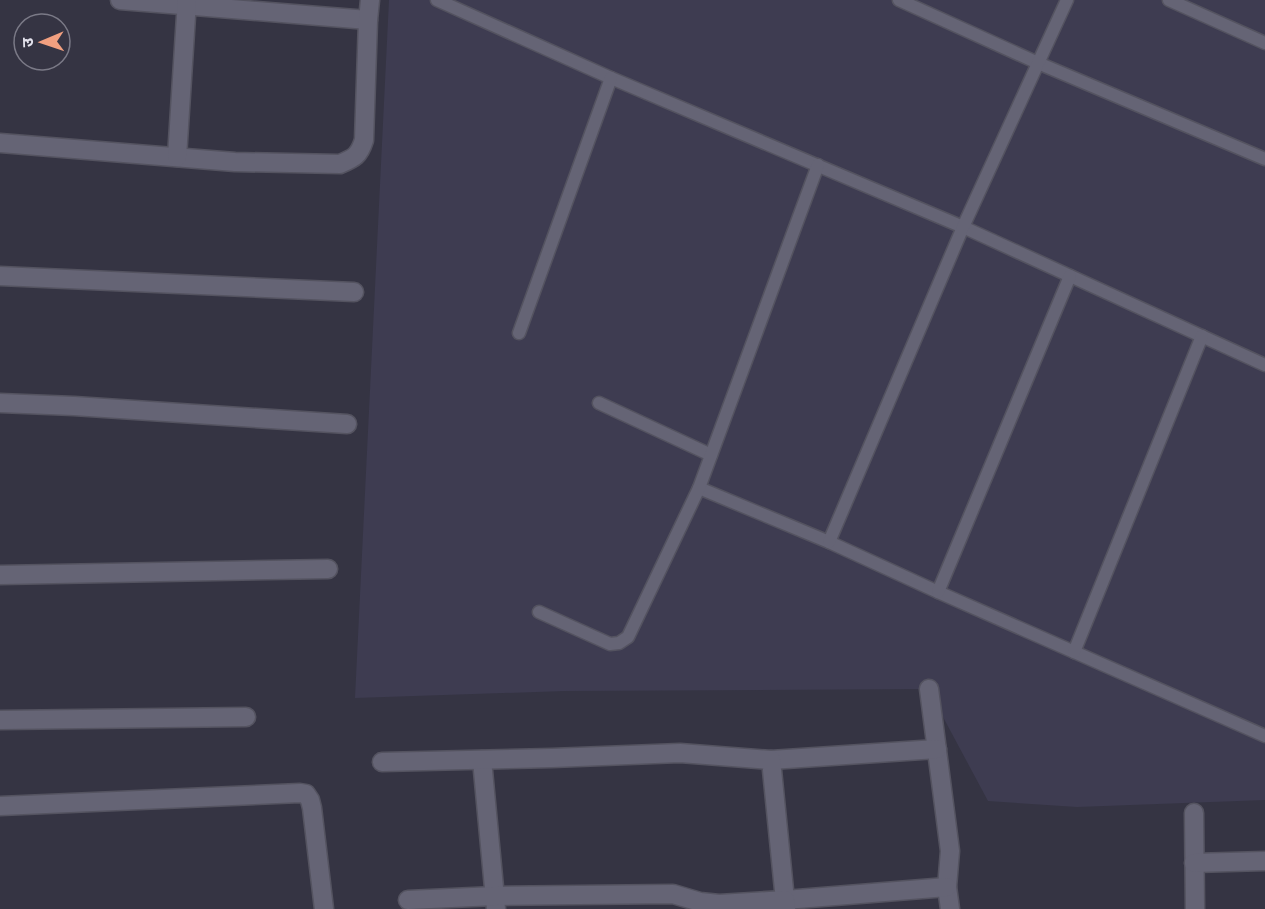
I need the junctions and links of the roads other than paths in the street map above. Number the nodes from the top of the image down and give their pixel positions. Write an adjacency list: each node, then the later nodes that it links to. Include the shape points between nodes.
1 (120, 0): 7 (street)
2 (370, 0): 8 (street)
3 (437, 0): 11 (lane)
4 (899, 0): 10 (lane)
5 (1067, 0): 10 (lane)
6 (1169, 0): 9 (lane)
7 (186, 3): 8 (street); 13 (street)
8 (368, 20): 13 (street, via 364,140 355,157 340,164)
9 (1265, 43)
10 (1038, 63): 14 (lane); 16 (lane)
11 (611, 78): 15 (lane); 20 (lane)
12 (0, 143): 13 (street)
13 (177, 157)
14 (1265, 159)
15 (818, 165): 16 (lane); 26 (lane)
16 (963, 227): 18 (lane); 28 (lane)
17 (0, 276): 19 (street)
18 (1070, 276): 21 (lane); 31 (lane)
19 (354, 292)
20 (519, 333)
21 (1202, 336): 22 (lane); 33 (lane)
22 (1265, 364)
23 (0, 403): 25 (street)
24 (599, 403): 26 (lane)
25 (347, 424)
26 (711, 455): 27 (lane)
27 (699, 488): 28 (lane); 32 (lane, via 628,637 610,644)
28 (829, 542): 31 (lane)
29 (328, 570): 30 (street)
30 (0, 575)
31 (938, 592): 33 (lane)
32 (539, 612)
33 (1074, 652): 37 (lane)
34 (929, 689): 38 (street)
35 (246, 717): 36 (street)
36 (0, 720)
37 (1265, 736)
38 (937, 749): 40 (street); 46 (street, via 950,851)
39 (482, 760): 40 (street, via 681,753); 41 (street); 48 (street)
40 (771, 760): 49 (street)
41 (382, 762)
42 (0, 806): 50 (street, via 306,794 312,808)
43 (1194, 813): 45 (street)
44 (1265, 861): 45 (street)
45 (1194, 863): 52 (street)
46 (947, 887): 49 (street); 51 (street)
47 (408, 900): 48 (street)
48 (495, 902): 49 (street, via 673,894 719,904)
49 (785, 905)
50 (324, 909)
51 (950, 909)
52 (1195, 909)

